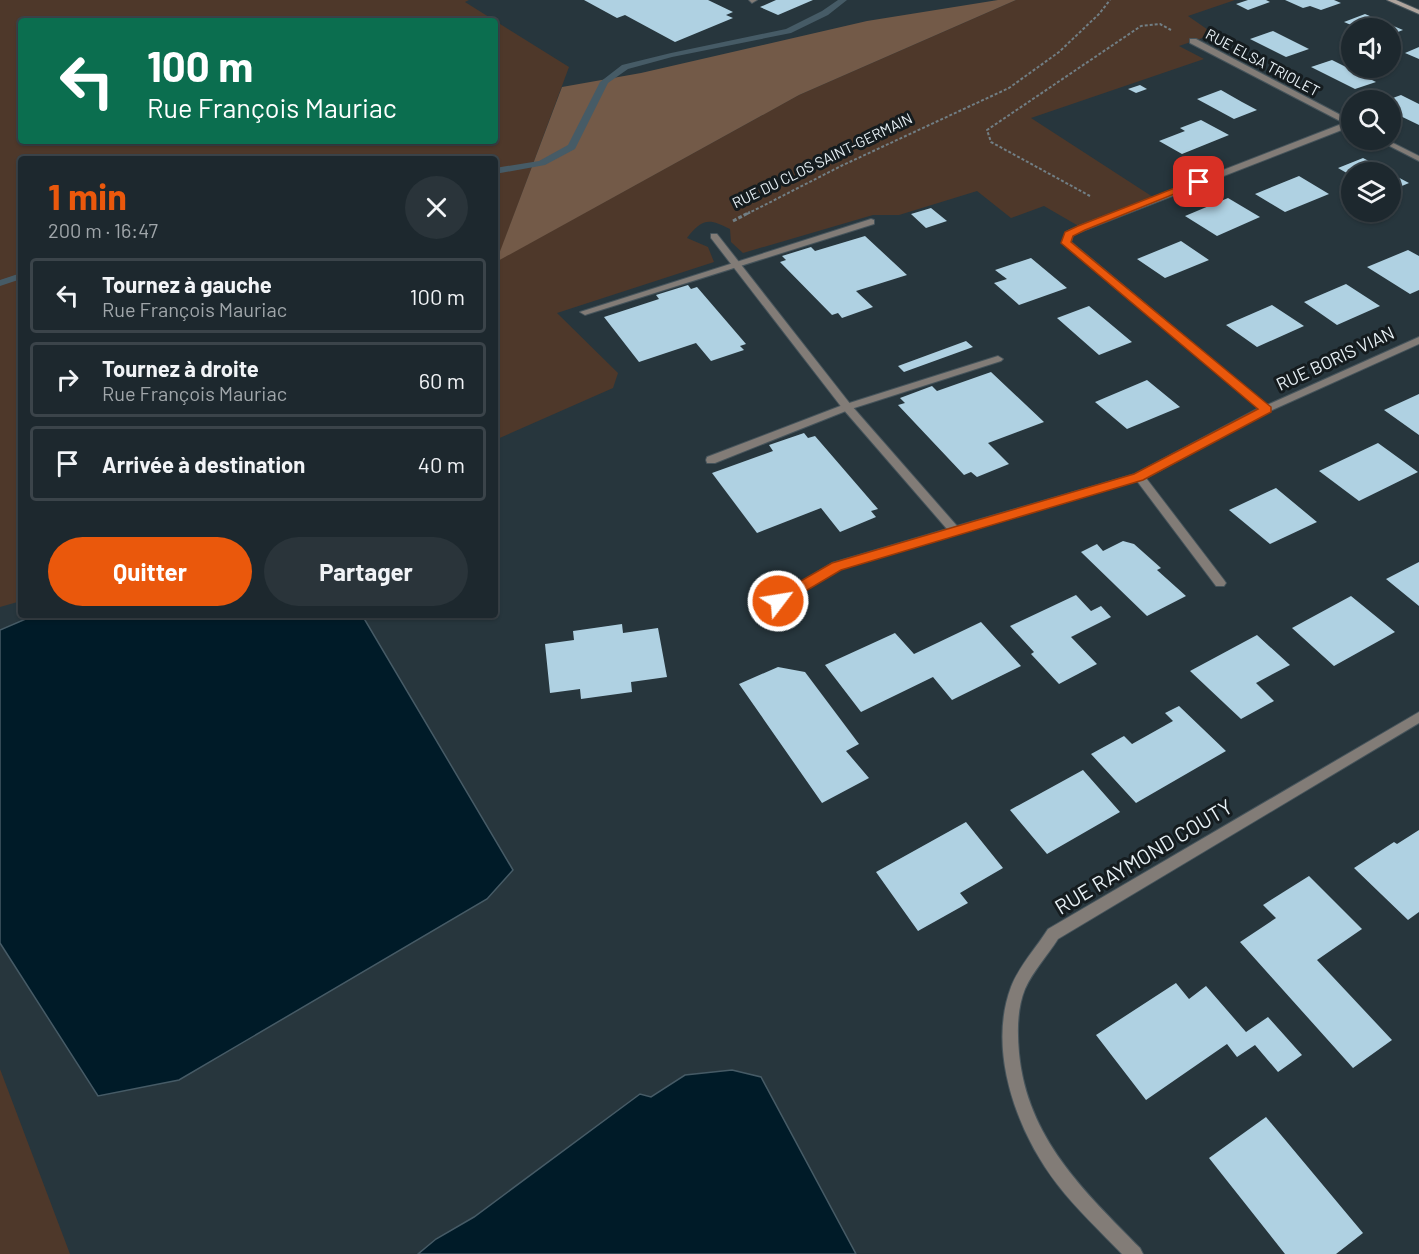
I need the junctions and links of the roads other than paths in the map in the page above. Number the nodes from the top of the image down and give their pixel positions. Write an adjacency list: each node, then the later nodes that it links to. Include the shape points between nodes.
1 (1390, 0): 2 (main road)
2 (1419, 12)
3 (1193, 41): 4 (street, RUE ELSA TRIOLET)
4 (1341, 118)
5 (1341, 127): 15 (street, via 1069,234 1066,243)
6 (1401, 150): 7 (street)
7 (1419, 159)
8 (871, 222): 10 (street)
9 (714, 236): 10 (street)
10 (736, 265): 11 (street); 14 (street)
11 (585, 312)
12 (1419, 340): 15 (street, RUE BORIS VIAN)
13 (998, 360): 14 (street)
14 (847, 407): 16 (street); 18 (street)
15 (1266, 410): 17 (street, RUE BORIS VIAN)
16 (711, 460)
17 (1139, 477): 18 (street, RUE BORIS VIAN); 19 (street)
18 (954, 530): 20 (street, RUE BORIS VIAN, via 836,566)
19 (1220, 583)
20 (778, 601)
21 (1419, 717): 22 (street, RUE RAYMOND COUTY, via 1053,934 1018,988 1011,1017 1011,1057 1029,1123 1061,1177)
22 (1134, 1254)

